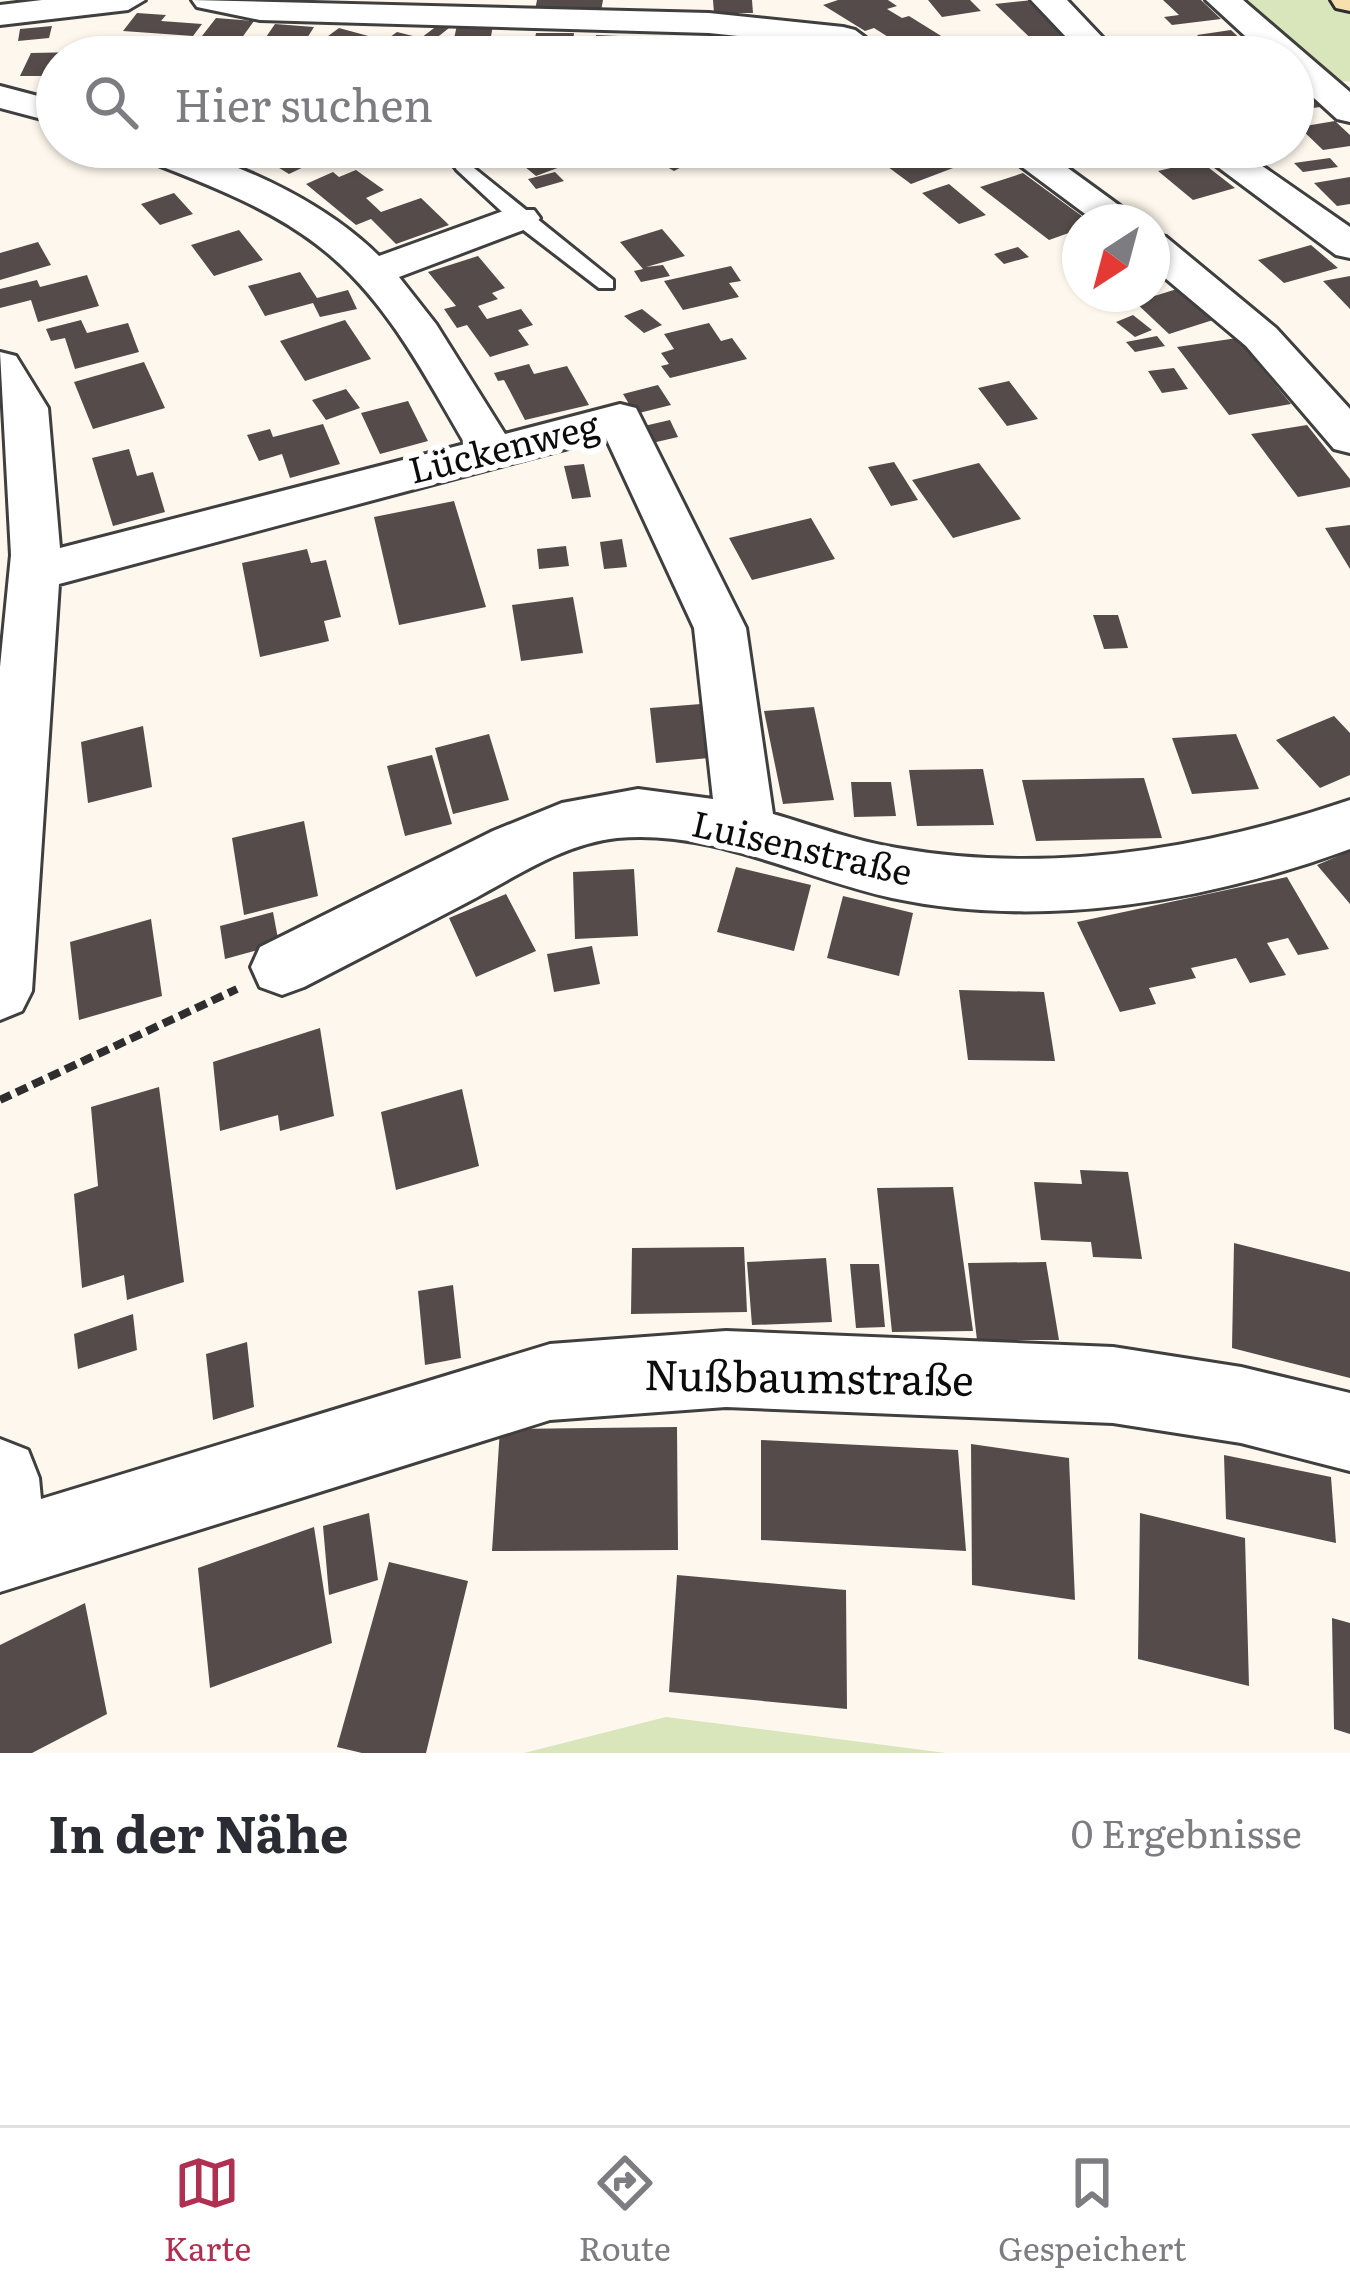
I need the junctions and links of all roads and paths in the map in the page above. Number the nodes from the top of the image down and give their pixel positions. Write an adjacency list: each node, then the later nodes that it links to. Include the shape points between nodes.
1 (128, 0): 6 (street)
2 (209, 0): 7 (street, via 260,10 709,23)
3 (807, 0): 8 (street)
4 (1048, 0): 9 (street)
5 (1223, 0): 10 (street)
6 (0, 15)
7 (833, 36)
8 (842, 36)
9 (1083, 36)
10 (1264, 36)
11 (1314, 79): 14 (street)
12 (0, 98): 13 (street)
13 (36, 107)
14 (1350, 111)
15 (197, 168): 23 (street, via 329,235)
16 (466, 168): 20 (lane)
17 (1044, 168): 19 (street)
18 (1240, 168): 21 (street)
19 (1096, 204)
20 (520, 218): 23 (street); 24 (lane)
21 (1350, 246)
22 (1170, 261): 26 (street, via 1261,337)
23 (373, 273): 27 (street)
24 (606, 284)
25 (0, 366): 28 (street, via 25,408)
26 (1350, 438)
27 (491, 449): 28 (street, Lückenweg); 30 (street, Lückenweg, via 620,418 720,628)
28 (36, 572): 32 (street)
29 (1350, 824): 30 (street, Luisenstraße, via 1115,881 1018,885 898,874)
30 (746, 830): 31 (street, Luisenstraße, via 638,813 563,825)
31 (282, 968): 33 (path)
32 (0, 991)
33 (0, 1100)
34 (1350, 1432): 35 (street, Nußbaumstraße, via 1113,1385 726,1369 550,1382)
35 (2, 1526)

